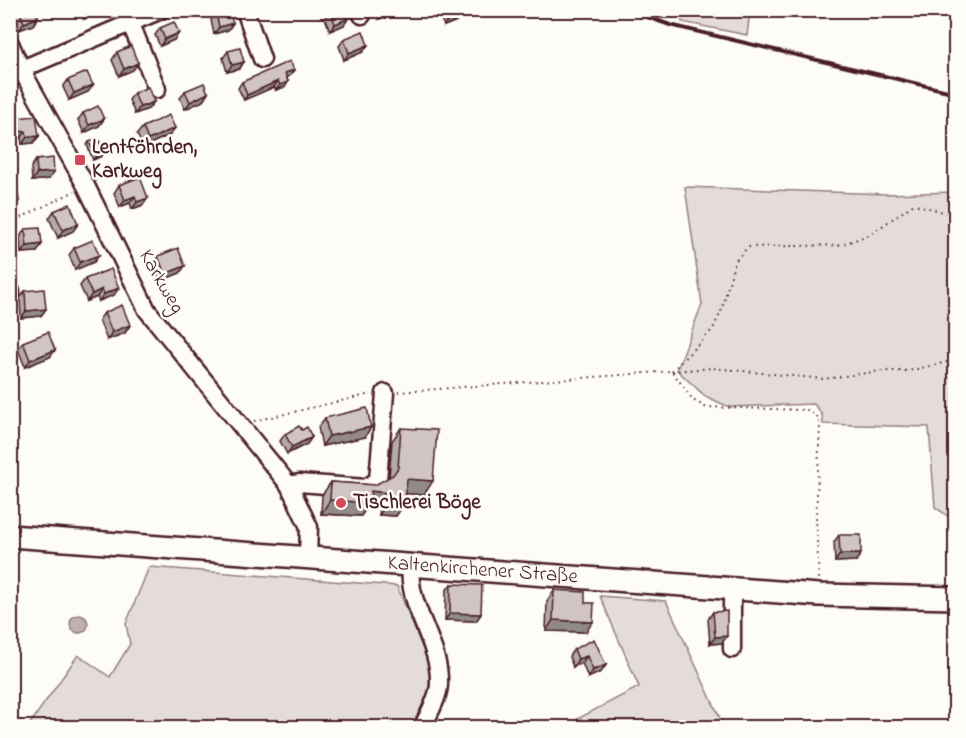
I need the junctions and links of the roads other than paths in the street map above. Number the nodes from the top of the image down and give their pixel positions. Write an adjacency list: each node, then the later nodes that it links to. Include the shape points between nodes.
1 (161, 10): 3 (street)
2 (245, 10): 5 (street)
3 (131, 24): 6 (street); 7 (street)
4 (10, 43): 6 (street, Karkweg)
5 (262, 59)
6 (16, 72): 9 (street, Karkweg, via 86,186 147,310)
7 (157, 89)
8 (385, 393): 9 (street, via 378,480 366,488)
9 (289, 485): 11 (street, Karkweg, via 309,527)
10 (10, 536): 11 (main road, Kaltenkirchener Straße)
11 (308, 557): 12 (main road, Kaltenkirchener Straße)
12 (411, 566): 13 (main road, Kaltenkirchener Straße); 16 (street, via 413,594 438,662 439,686)
13 (732, 589): 14 (main road, Kaltenkirchener Straße); 15 (street)
14 (956, 598)
15 (732, 649)
16 (422, 728)

